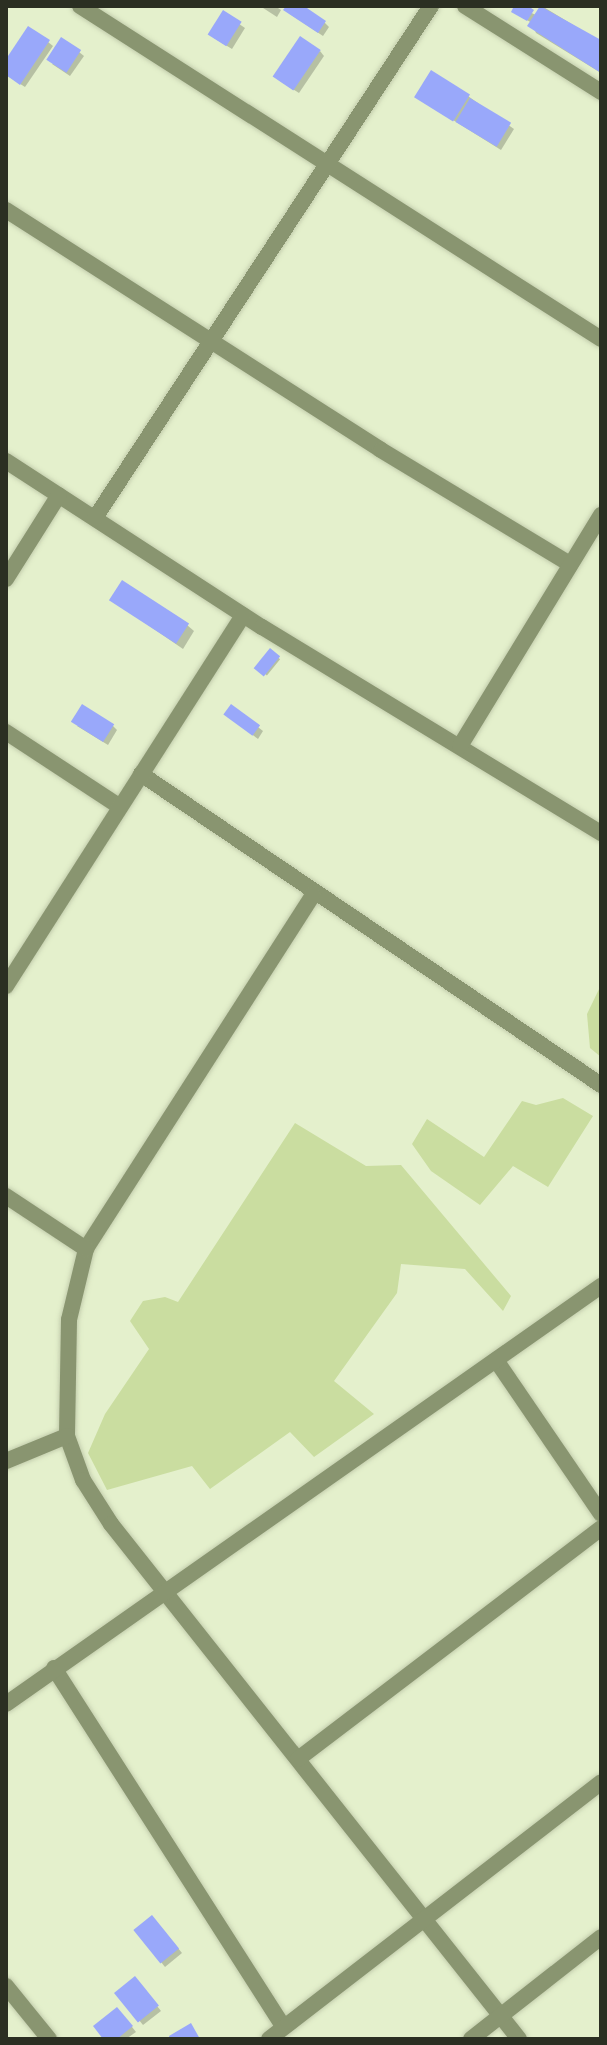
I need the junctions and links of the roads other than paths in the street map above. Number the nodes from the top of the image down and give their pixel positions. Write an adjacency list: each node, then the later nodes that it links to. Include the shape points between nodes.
1 (80, 6): 5 (street)
2 (431, 6): 5 (street)
3 (465, 6): 4 (street)
4 (601, 92)
5 (329, 163): 7 (street); 8 (street)
6 (6, 210): 7 (street)
7 (212, 339): 12 (street); 13 (street, via 381,450)
8 (601, 339)
9 (6, 461): 10 (street)
10 (59, 495): 12 (street); 14 (street)
11 (601, 515): 13 (street)
12 (95, 518): 15 (street)
13 (570, 564): 17 (street)
14 (6, 579)
15 (243, 615): 17 (street); 18 (street)
16 (6, 732): 19 (street)
17 (460, 746): 20 (street)
18 (141, 774): 19 (street); 21 (street)
19 (120, 807): 22 (street)
20 (601, 833)
21 (313, 895): 23 (street); 25 (street)
22 (6, 986)
23 (601, 1085)
24 (6, 1196): 25 (street)
25 (86, 1249): 28 (street, via 69,1320)
26 (601, 1286): 27 (street)
27 (496, 1360): 30 (street); 32 (street)
28 (67, 1436): 29 (street); 32 (street, via 95,1501)
29 (6, 1461)
30 (601, 1514)
31 (601, 1528): 35 (street)
32 (167, 1590): 33 (street); 35 (street)
33 (54, 1668): 34 (street); 41 (street)
34 (6, 1704)
35 (298, 1759): 37 (street)
36 (601, 1782): 37 (street)
37 (424, 1916): 40 (street); 41 (street)
38 (601, 1937): 40 (street)
39 (6, 1986): 42 (street)
40 (501, 2016): 44 (street); 45 (street)
41 (284, 2027): 43 (street)
42 (49, 2039)
43 (269, 2039)
44 (471, 2039)
45 (519, 2039)

